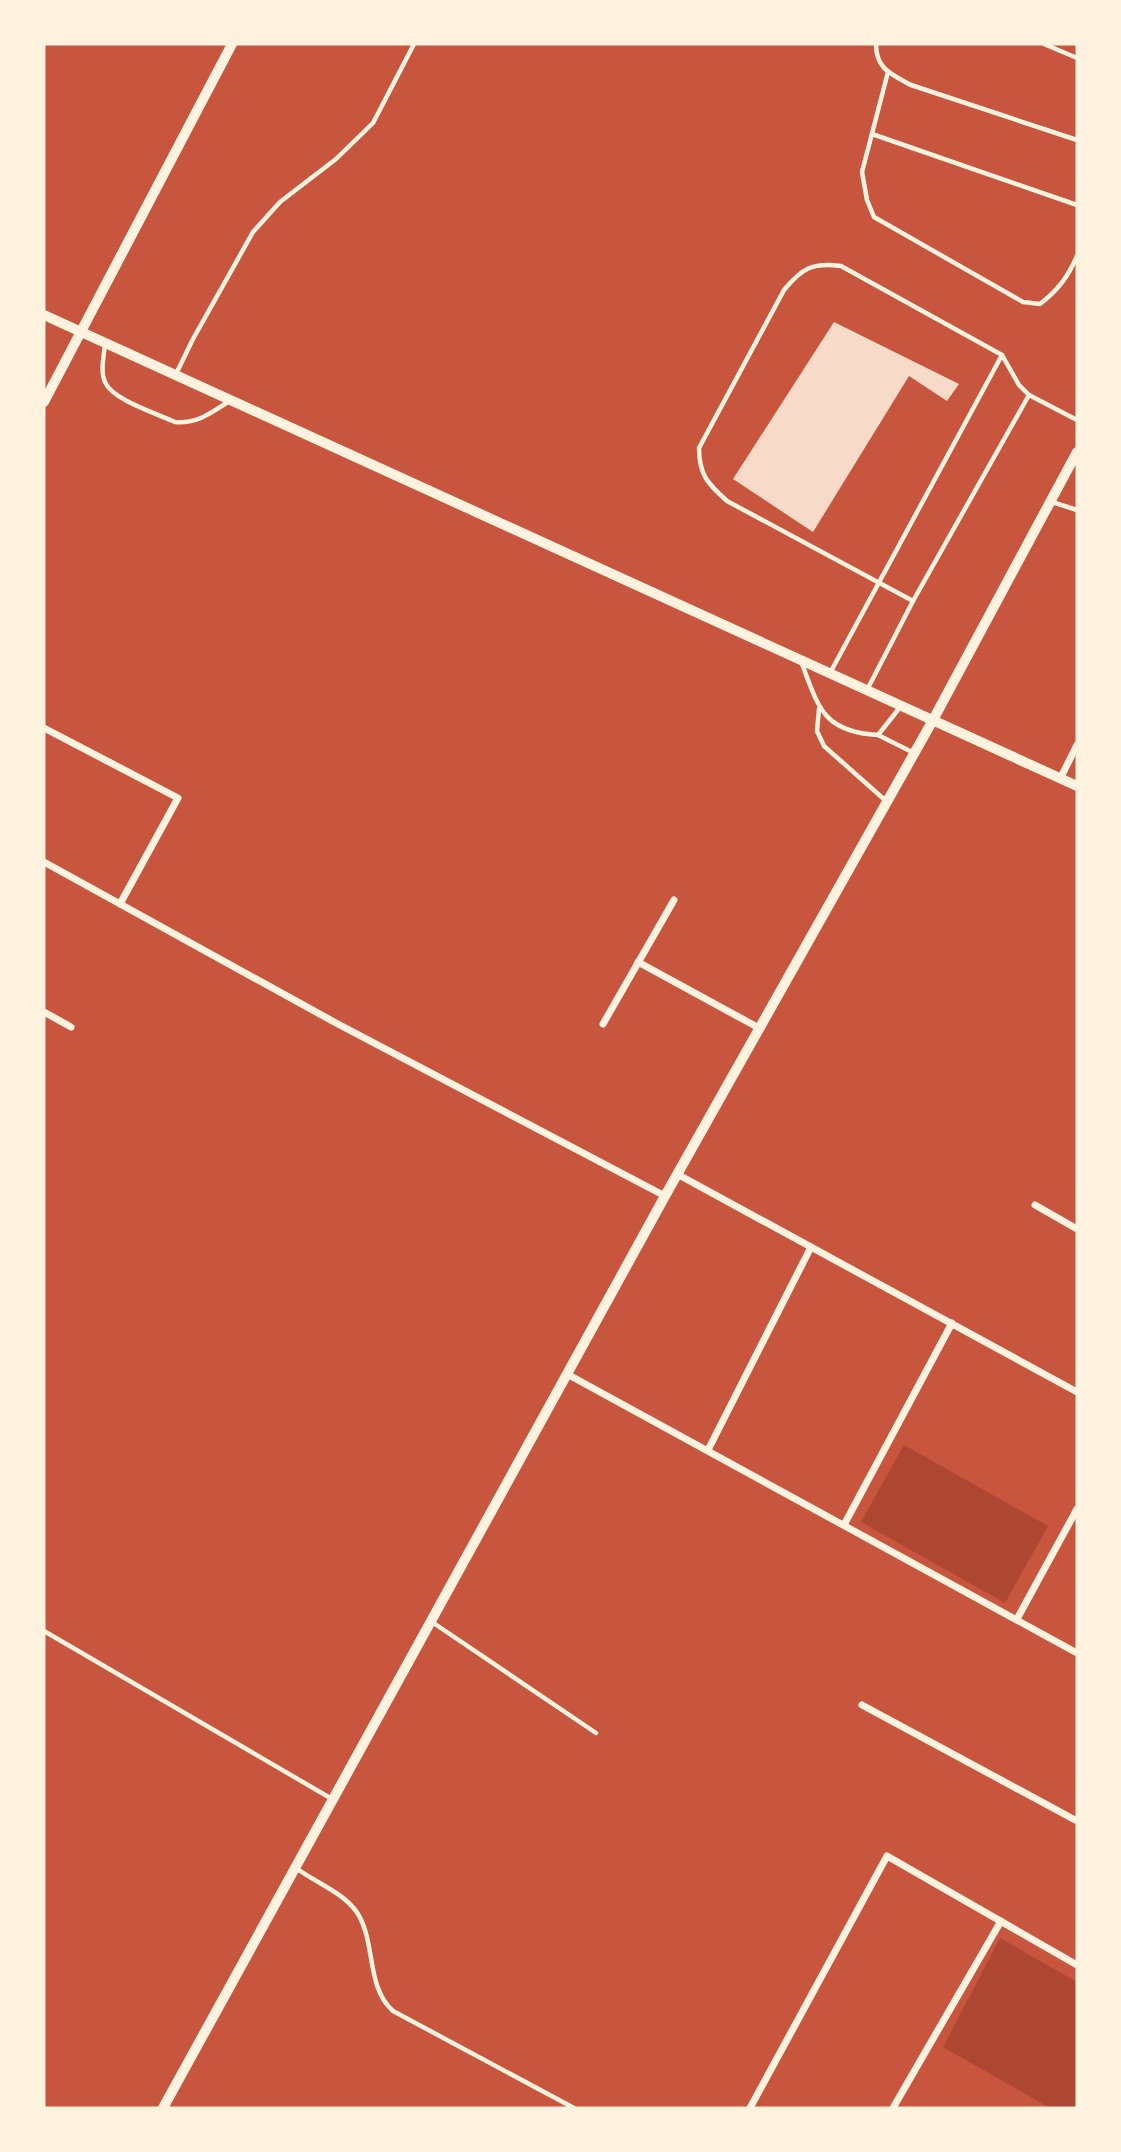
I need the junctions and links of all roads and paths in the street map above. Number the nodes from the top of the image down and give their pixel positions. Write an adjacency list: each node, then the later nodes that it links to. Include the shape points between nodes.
1 (232, 44): 12 (street)
2 (414, 44): 15 (lane, via 373,123 280,202 253,232)
3 (876, 44): 6 (lane, via 876,58)
4 (1044, 44): 5 (lane)
5 (1077, 58)
6 (888, 72): 7 (lane); 8 (lane, via 911,85)
7 (872, 134): 9 (lane); 10 (lane, via 862,172 874,217 1023,302 1040,304 1056,292)
8 (1077, 140)
9 (1077, 205)
10 (1077, 256)
11 (44, 315): 12 (street)
12 (80, 331): 13 (street); 18 (street)
13 (105, 343): 15 (street); 17 (lane, via 103,370 112,393 175,422 203,418)
14 (1002, 355): 16 (lane); 23 (lane); 23 (lane, via 841,266 823,263 809,268 784,290 699,448 699,466 727,501)
15 (176, 375): 17 (street)
16 (1029, 395): 19 (lane); 24 (lane)
17 (231, 400): 25 (street)
18 (44, 402)
19 (1077, 420)
20 (1076, 460): 21 (street)
21 (1051, 502): 22 (lane); 30 (street)
22 (1077, 510)
23 (877, 582): 24 (lane); 26 (lane)
24 (914, 601): 27 (lane)
25 (800, 660): 26 (street); 29 (lane)
26 (830, 674): 27 (street)
27 (867, 690): 28 (street)
28 (901, 706): 30 (street); 32 (lane)
29 (819, 708): 32 (lane, via 835,724 855,733); 37 (lane, via 817,731 824,746)
30 (933, 720): 34 (street); 35 (street)
31 (44, 728): 40 (street, via 178,798)
32 (878, 735): 34 (lane)
33 (1077, 745): 35 (street)
34 (914, 753): 37 (street)
35 (1060, 779): 36 (street)
36 (1077, 786)
37 (887, 801): 45 (street)
38 (44, 862): 40 (street)
39 (674, 900): 41 (street)
40 (120, 904): 47 (street)
41 (638, 962): 43 (street); 45 (street)
42 (44, 1012): 44 (street)
43 (603, 1024)
44 (71, 1027)
45 (759, 1028): 46 (street)
46 (677, 1174): 47 (street); 50 (street)
47 (665, 1196): 52 (street)
48 (1035, 1205): 49 (street)
49 (1077, 1227)
50 (811, 1247): 51 (street); 54 (street)
51 (952, 1324): 53 (street); 56 (street)
52 (567, 1374): 54 (street); 58 (street)
53 (1077, 1392)
54 (708, 1450): 56 (street)
55 (1077, 1509): 57 (street)
56 (844, 1525): 57 (street)
57 (1017, 1619): 60 (street)
58 (431, 1621): 62 (lane); 63 (street)
59 (44, 1631): 63 (lane)
60 (1077, 1653)
61 (862, 1705): 64 (street)
62 (596, 1733)
63 (332, 1800): 65 (street)
64 (1077, 1821)
65 (295, 1868): 68 (street); 69 (lane, via 347,1901 357,1913 368,1935 383,2003)
66 (1001, 1922): 67 (street); 70 (street, via 887,1856); 71 (street)
67 (1077, 1965)
68 (163, 2108)
69 (574, 2108)
70 (750, 2108)
71 (893, 2108)

